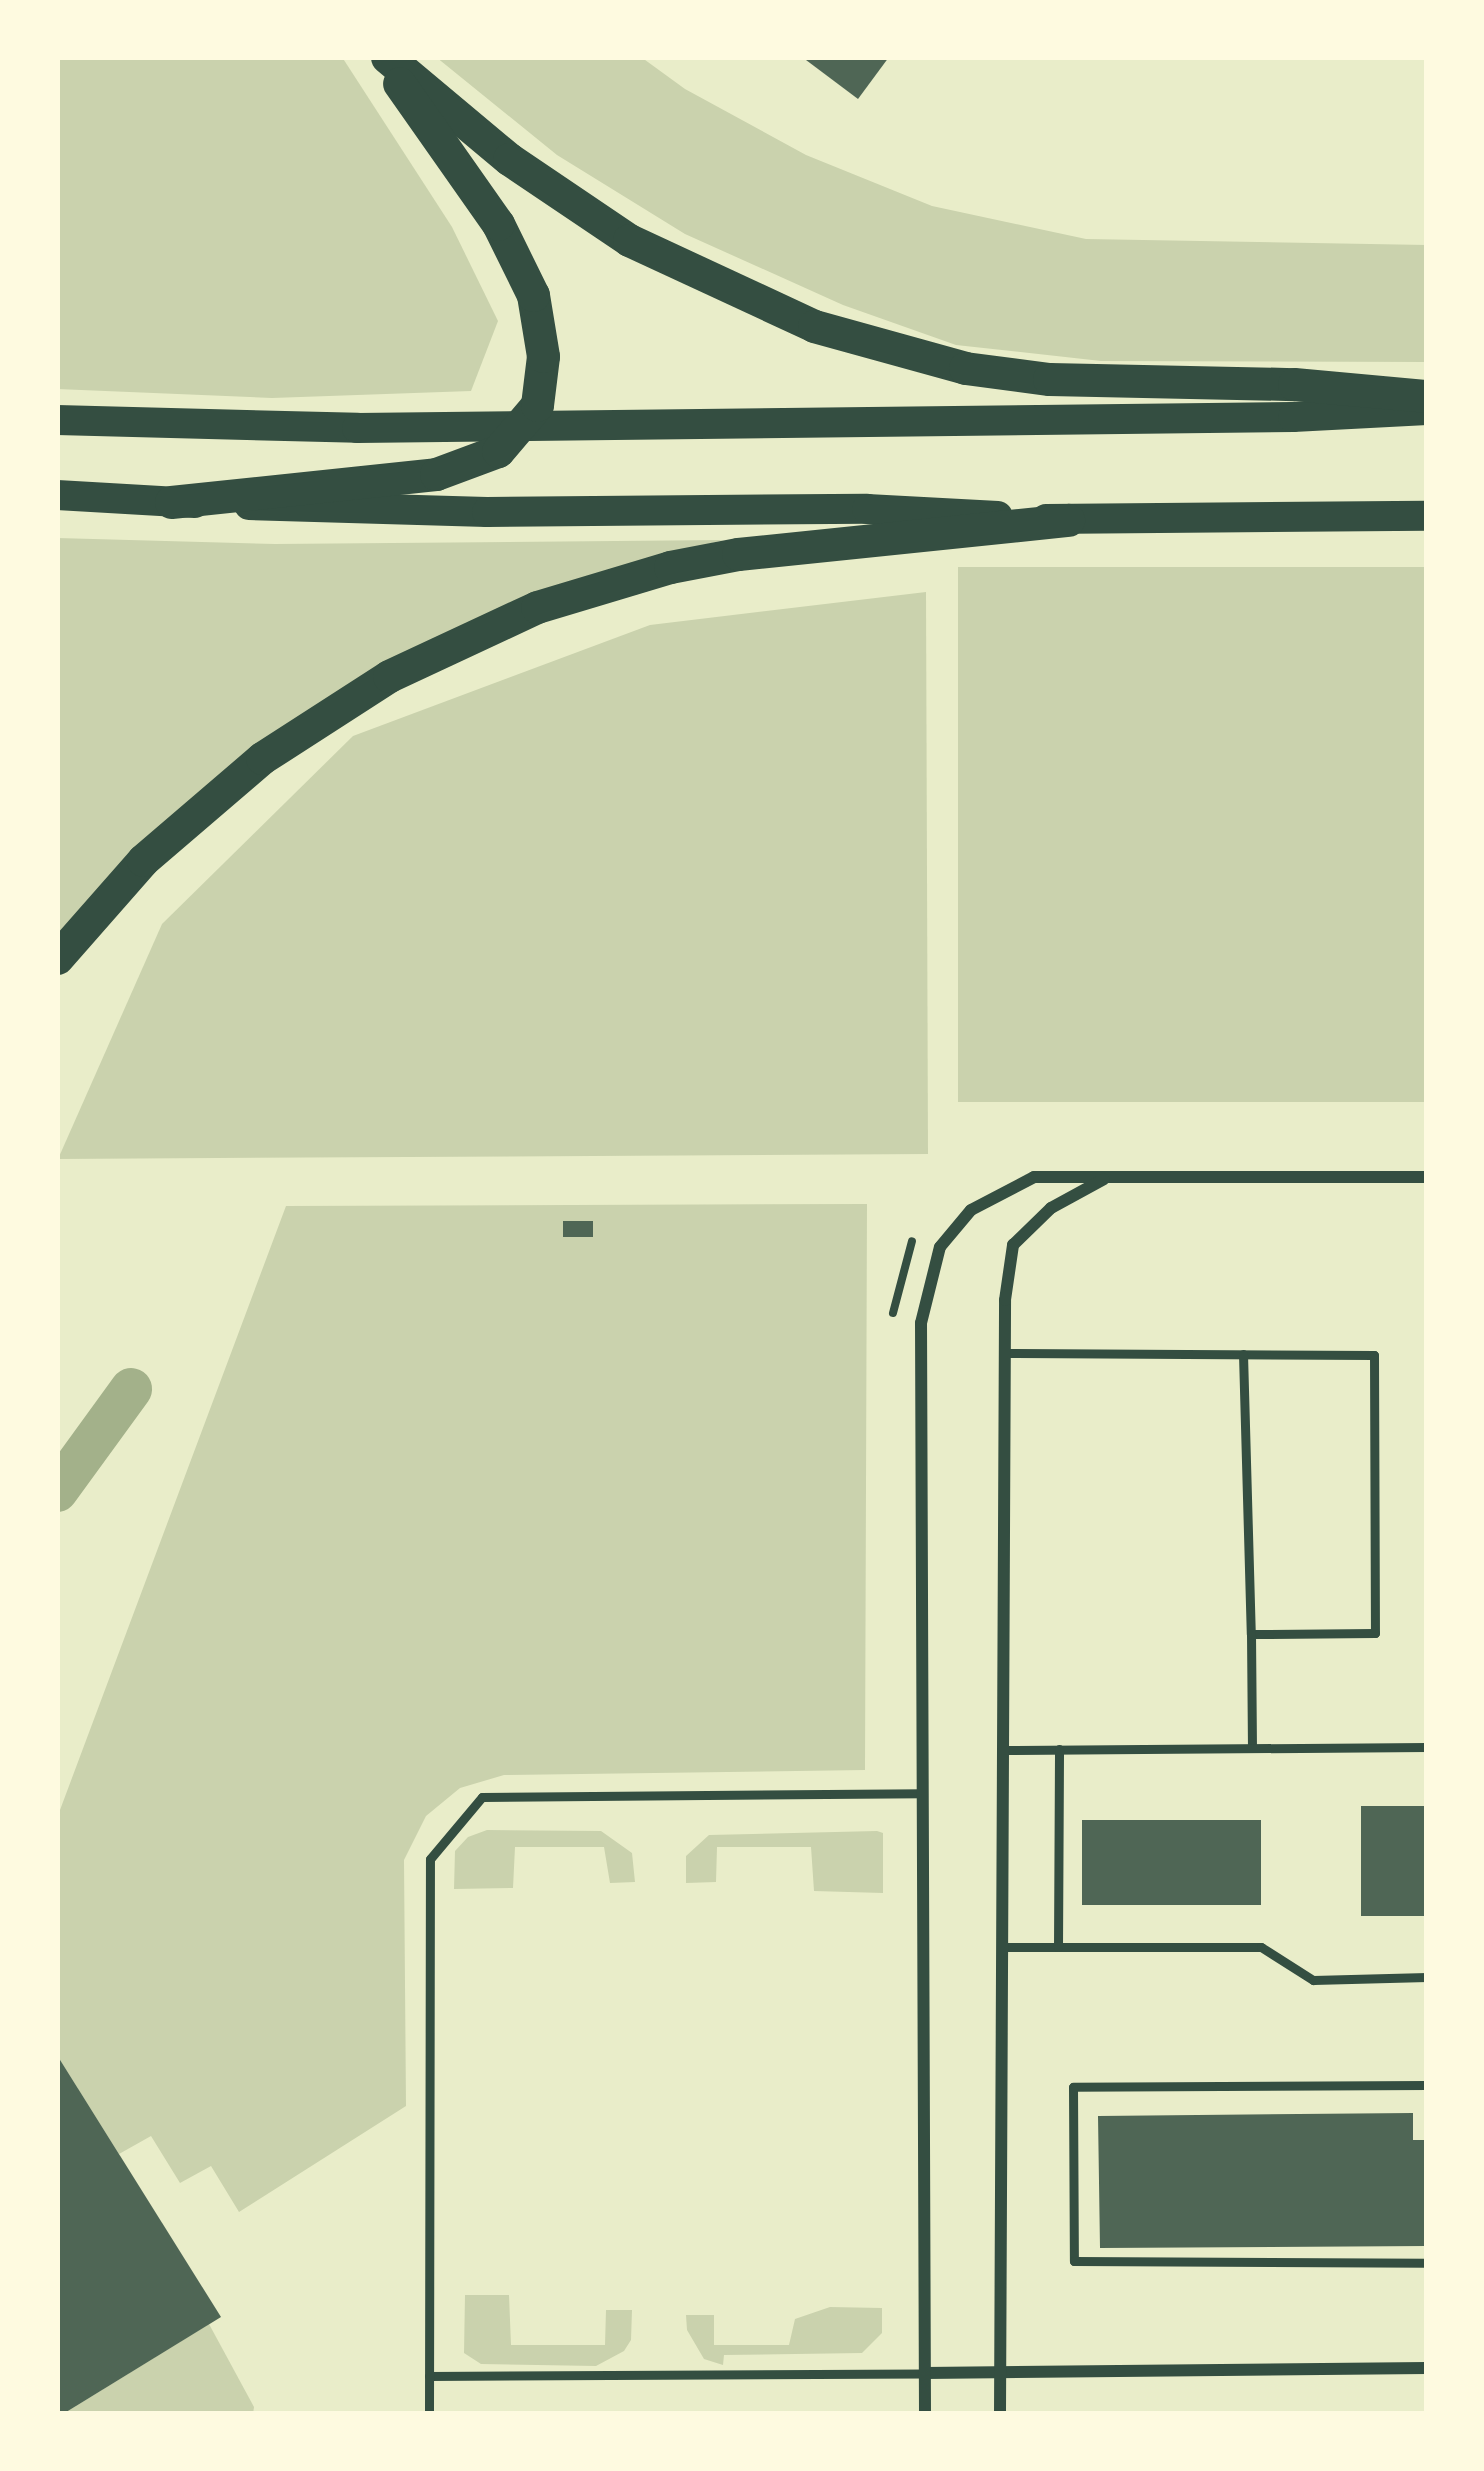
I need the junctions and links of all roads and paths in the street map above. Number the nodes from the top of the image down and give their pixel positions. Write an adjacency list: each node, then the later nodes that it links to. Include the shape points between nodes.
1 (384, 57): 2 (highway, via 509,159 629,241 814,326 965,368 1048,380); 5 (highway, via 498,224 533,295 543,383)
2 (1427, 395)
3 (1427, 410): 5 (highway)
4 (57, 420): 5 (highway)
5 (524, 424): 7 (highway, via 498,451 436,474)
6 (57, 496): 7 (highway)
7 (171, 502): 9 (highway, via 511,512 867,509)
8 (1427, 516): 9 (highway)
9 (1067, 520): 10 (highway, via 738,554 597,587 500,622 389,676 262,758 143,860)
10 (57, 958)
11 (1108, 1177): 12 (street); 13 (street, via 1051,1208 1013,1245); 20 (street, via 1034,1177 971,1210 940,1247 921,1323)
12 (1427, 1178)
13 (1004, 1353): 14 (lane); 19 (street)
14 (1244, 1354): 15 (lane); 15 (lane, via 1374,1355 1375,1633)
15 (1251, 1634): 17 (lane)
16 (1427, 1747): 17 (lane)
17 (1252, 1748): 18 (lane)
18 (1059, 1749): 19 (lane); 22 (lane)
19 (1002, 1750): 21 (street)
20 (923, 1792): 27 (street); 29 (lane, via 482,1796 430,1859)
21 (1001, 1947): 22 (lane); 28 (street)
22 (1058, 1947): 23 (lane, via 1261,1947 1313,1980)
23 (1427, 1977)
24 (1427, 2085): 25 (lane, via 1073,2087 1074,2261)
25 (1427, 2263)
26 (1427, 2368): 28 (street)
27 (926, 2373): 28 (street); 29 (lane); 31 (street)
28 (998, 2374): 32 (street)
29 (429, 2376): 30 (lane)
30 (429, 2414)
31 (926, 2414)
32 (1000, 2414)

